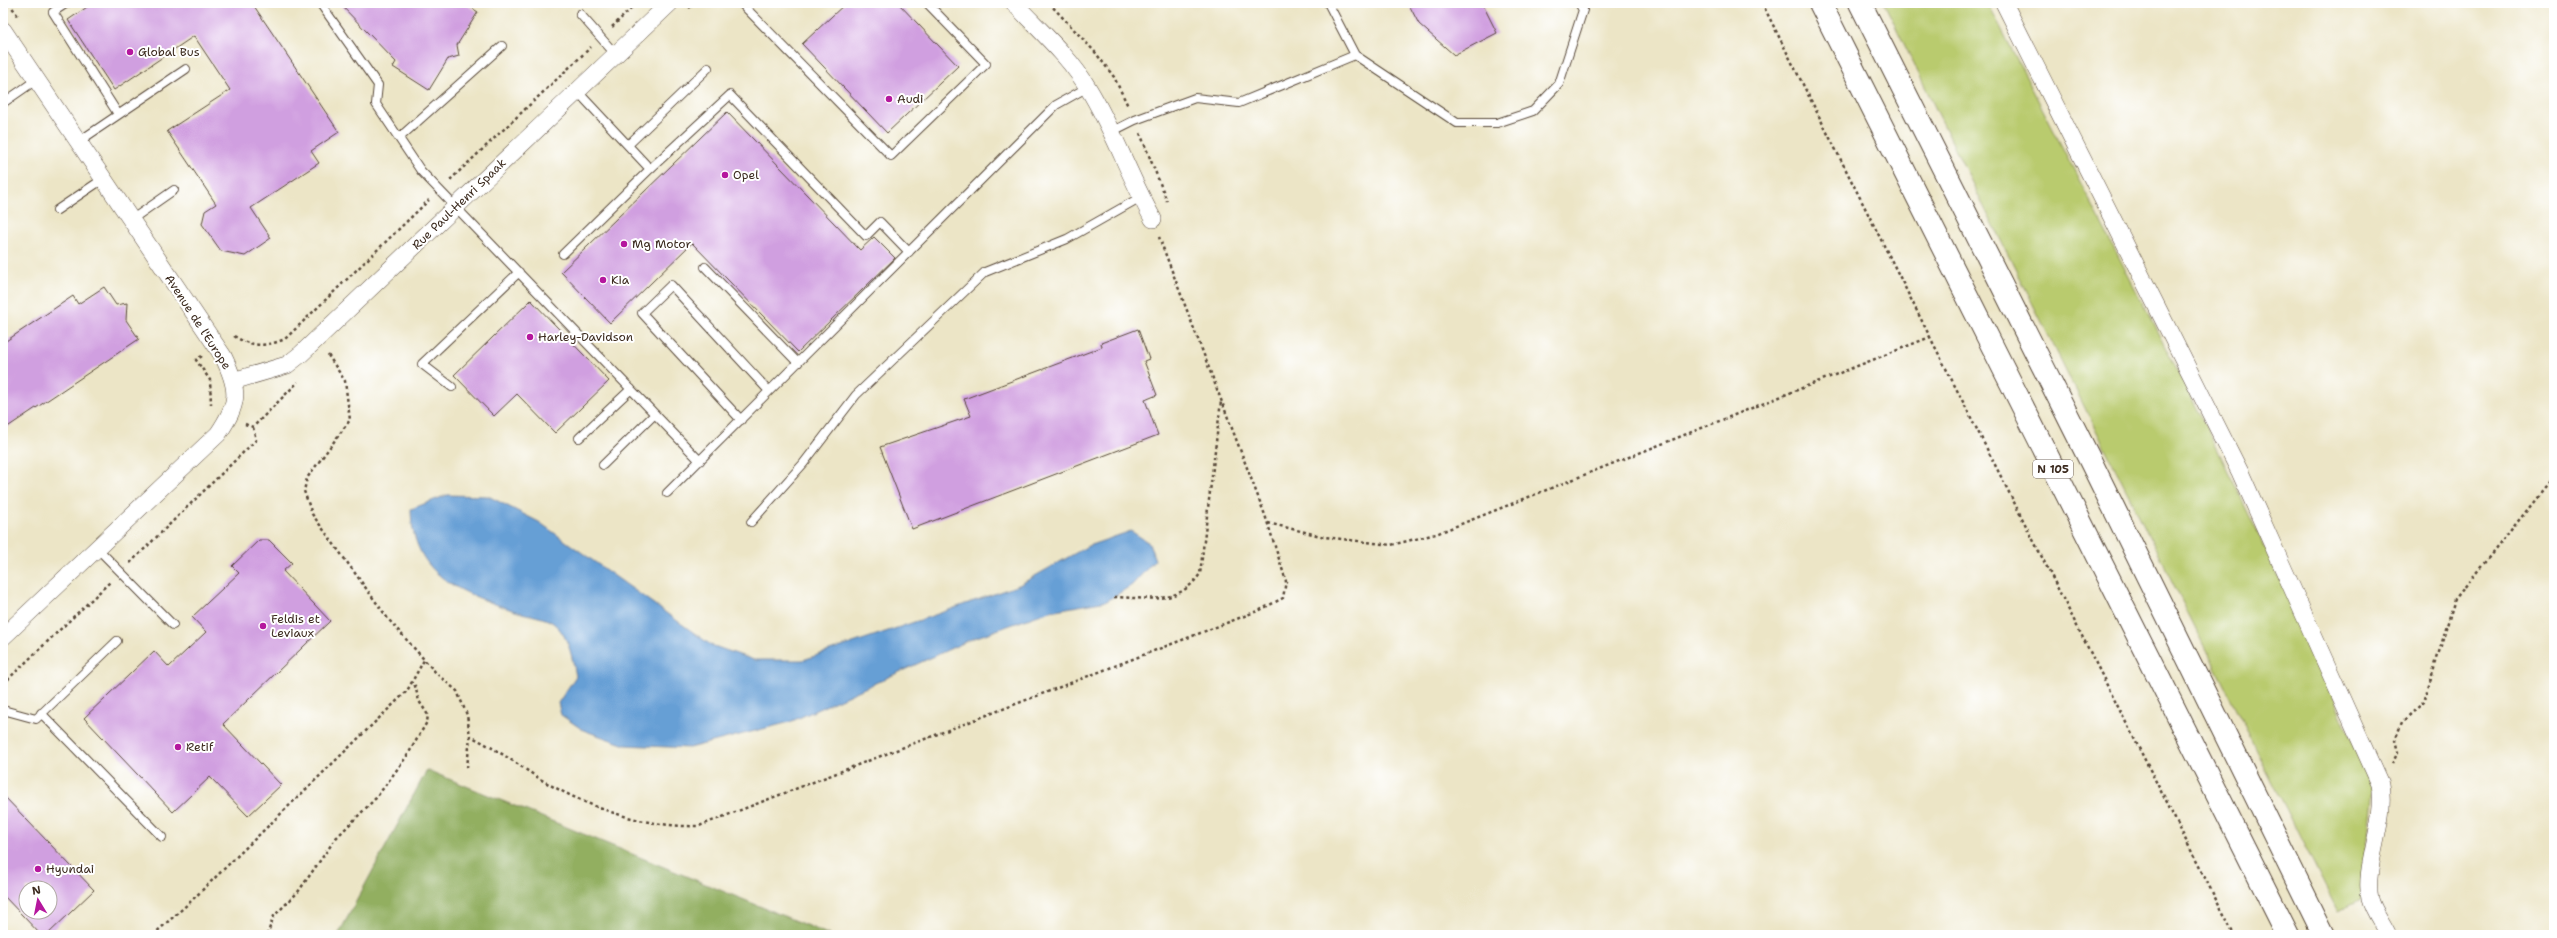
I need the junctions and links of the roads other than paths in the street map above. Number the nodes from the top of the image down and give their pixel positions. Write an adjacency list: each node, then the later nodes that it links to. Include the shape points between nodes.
1 (67, 3): 23 (lane, via 53,12)
2 (320, 3): 25 (lane, via 378,85 376,104)
3 (670, 3): 15 (street, Rue Paul-Henri Spaak)
4 (741, 3): 5 (lane, via 891,156 986,64)
5 (927, 3)
6 (1014, 3): 20 (street, via 1070,63)
7 (1328, 3): 16 (lane)
8 (1579, 3): 16 (lane, via 1583,10 1559,84 1532,111 1497,123 1457,122)
9 (1820, 3): 59 (highway, N 105)
10 (1860, 3): 60 (highway, N 105, via 2092,464)
11 (2004, 3): 61 (street, via 2240,472 2380,784 2380,818 2369,884 2370,900)
12 (580, 14): 15 (lane)
13 (3, 30): 19 (street, Avenue de l'Europe)
14 (502, 46): 25 (lane)
15 (616, 55): 21 (street, Rue Paul-Henri Spaak)
16 (1355, 55): 24 (lane, via 1239,103 1195,98 1134,120)
17 (708, 68): 27 (lane)
18 (186, 69): 23 (lane)
19 (36, 80): 22 (lane); 26 (street, Avenue de l'Europe)
20 (1088, 87): 24 (street); 36 (lane, via 1056,105)
21 (577, 91): 27 (lane); 32 (street, Rue Paul-Henri Spaak)
22 (3, 103)
23 (118, 114): 26 (lane)
24 (1113, 131): 31 (street)
25 (399, 138): 32 (lane, via 421,171)
26 (78, 142): 29 (street, Avenue de l'Europe)
27 (628, 145): 28 (lane)
28 (650, 169): 36 (lane, via 730,94 866,236 880,222); 37 (lane)
29 (103, 179): 33 (lane); 35 (street, Avenue de l'Europe)
30 (174, 190): 35 (lane)
31 (1140, 197): 34 (street); 51 (lane, via 1067,239 985,272 856,395 803,464)
32 (456, 206): 39 (lane); 41 (street, Rue Paul-Henri Spaak, via 287,365)
33 (57, 210)
34 (1153, 219)
35 (131, 220): 41 (street, Avenue de l'Europe, via 216,346)
36 (909, 252): 40 (lane)
37 (563, 254)
38 (706, 267): 40 (lane)
39 (519, 272): 42 (lane, via 422,364); 43 (lane)
40 (798, 363): 44 (lane)
41 (233, 381): 52 (street, Avenue de l'Europe, via 234,410 218,434)
42 (452, 387)
43 (631, 389): 45 (lane); 47 (lane)
44 (770, 391): 46 (lane); 46 (lane, via 671,285 642,313)
45 (655, 414): 48 (lane); 49 (lane)
46 (741, 420): 48 (lane)
47 (579, 438)
48 (700, 461): 50 (lane)
49 (603, 465)
50 (667, 493)
51 (751, 522)
52 (98, 549): 53 (lane); 54 (street, Avenue de l'Europe)
53 (173, 625)
54 (3, 638)
55 (118, 641): 57 (lane)
56 (3, 710): 57 (lane, via 36,719)
57 (41, 713): 58 (lane)
58 (162, 837)
59 (2288, 935)
60 (2324, 935)
61 (2388, 935)

